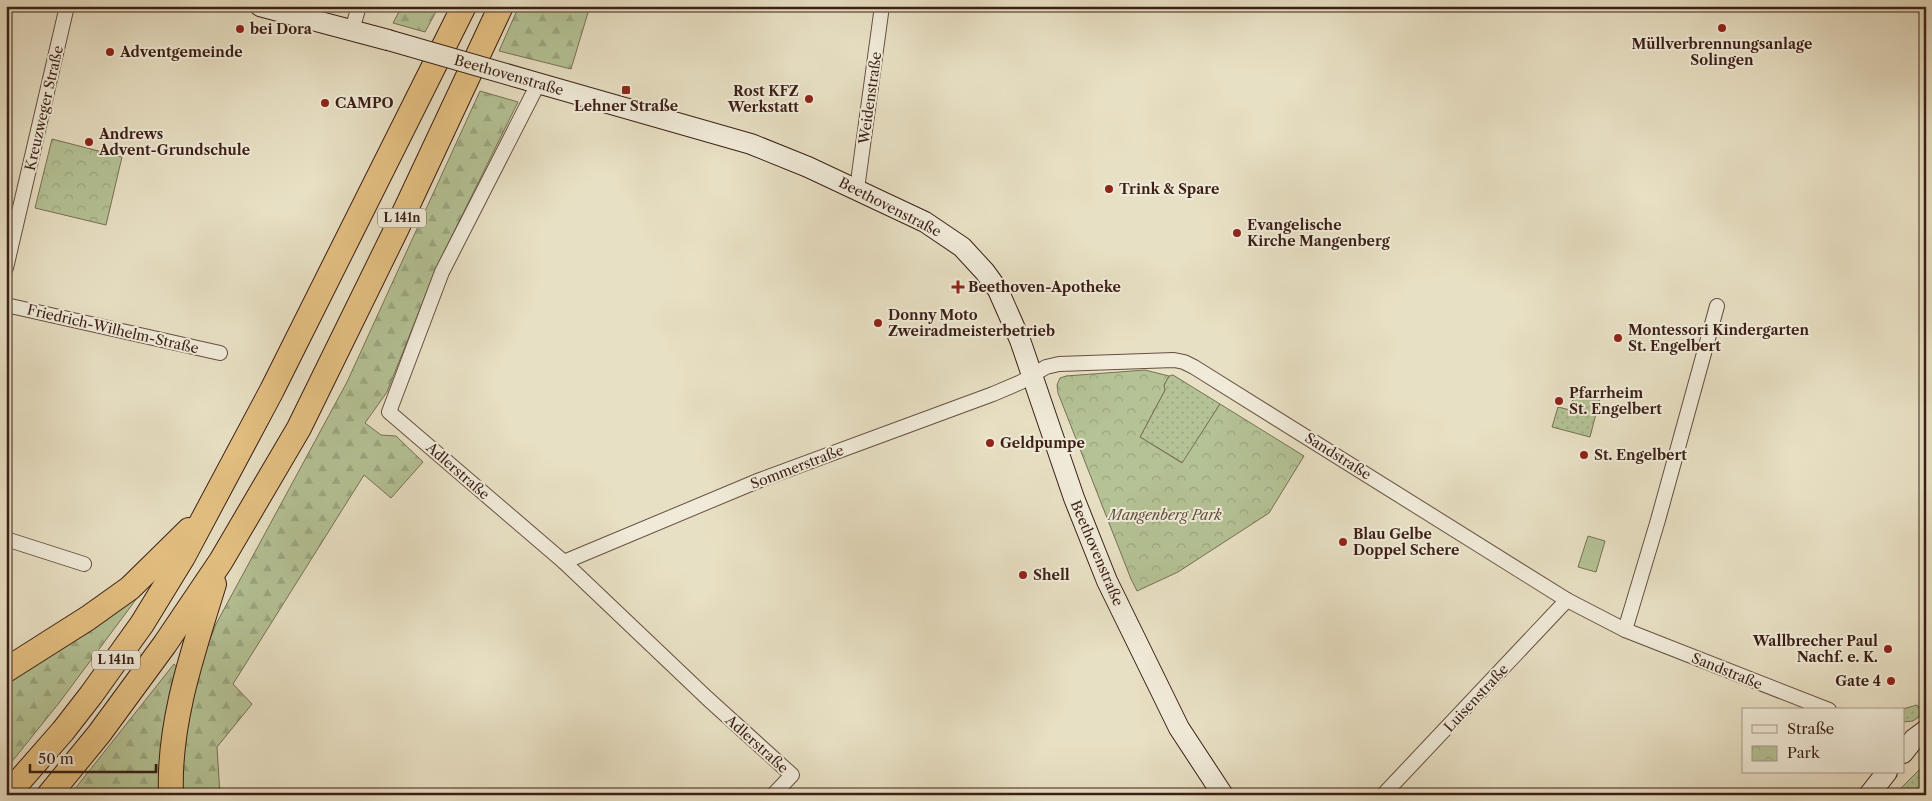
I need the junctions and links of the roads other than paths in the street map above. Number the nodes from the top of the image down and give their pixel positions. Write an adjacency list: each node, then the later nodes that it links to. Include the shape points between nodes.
1 (67, 6): 10 (street, Kreuzweger Straße)
2 (260, 6): 7 (main road, Beethovenstraße)
3 (359, 6): 7 (street)
4 (464, 6): 15 (highway, L 141n, via 272,390)
5 (501, 6): 17 (highway, L 141n, via 299,428)
6 (882, 6): 9 (street, Weidenstraße)
7 (352, 30): 8 (main road, Beethovenstraße, bridge)
8 (533, 82): 9 (main road, Beethovenstraße, via 751,144); 18 (street, Adlerstraße, via 442,272 389,412)
9 (857, 189): 14 (main road, Beethovenstraße, via 925,222 962,247 998,290 1020,340)
10 (6, 268)
11 (6, 305): 13 (street, Friedrich-Wilhelm-Straße)
12 (1717, 306): 21 (street)
13 (220, 353)
14 (1039, 372): 18 (street, Sommerstraße, via 993,394 760,480); 20 (street, Sandstraße, via 1059,364 1159,359 1184,362); 29 (main road, Beethovenstraße, via 1074,498 1107,581 1178,728)
15 (206, 513): 22 (highway, via 130,588); 25 (highway, L 141n, via 142,624 63,731)
16 (6, 539): 19 (street)
17 (221, 561): 26 (highway, L 141n, via 99,734); 27 (highway, via 183,691 173,749)
18 (564, 562): 28 (street, Adlerstraße, via 792,775)
19 (84, 564)
20 (1567, 600): 21 (street, Sandstraße); 30 (street, Luisenstraße)
21 (1625, 630): 23 (street, Sandstraße)
22 (6, 670)
23 (1824, 708)
24 (1885, 774): 31 (main road)
25 (7, 795)
26 (49, 795)
27 (171, 795)
28 (773, 795)
29 (1223, 795)
30 (1383, 795)
31 (1869, 795)

